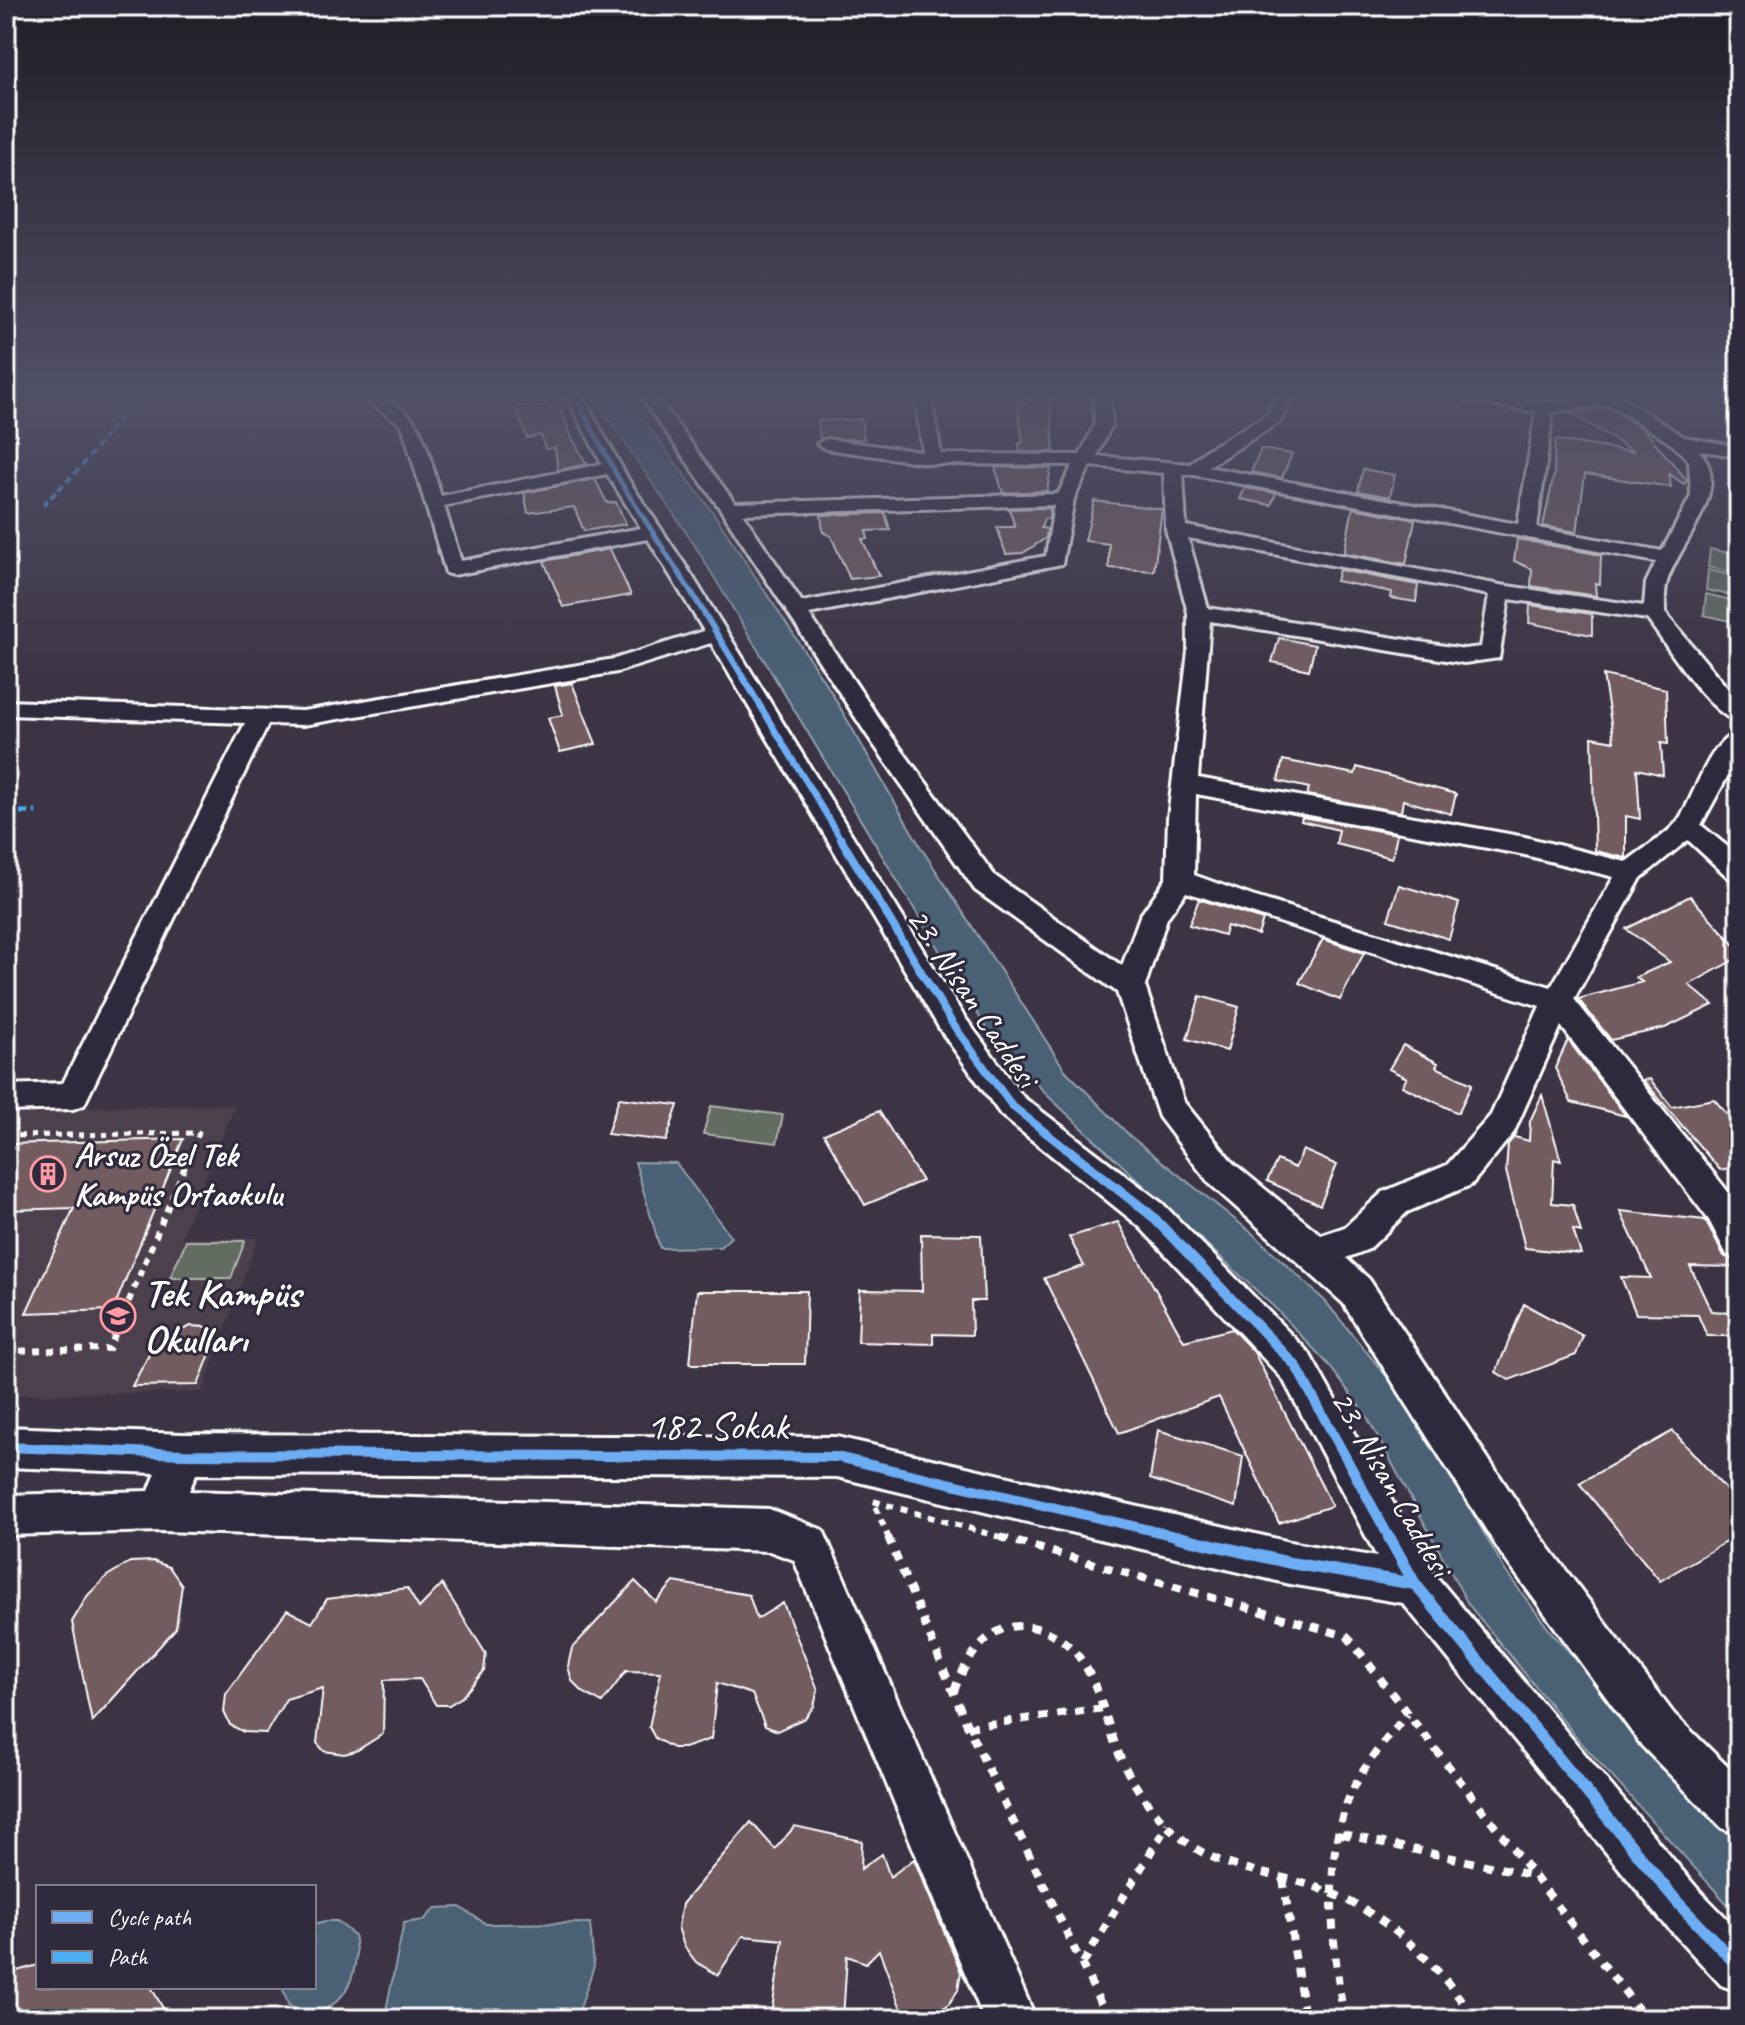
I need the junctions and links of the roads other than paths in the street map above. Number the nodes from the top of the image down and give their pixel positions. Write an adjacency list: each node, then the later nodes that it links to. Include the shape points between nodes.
1 (430, 492): 11 (street)
2 (490, 492): 11 (street)
3 (627, 492): 15 (street, 23. Nisan Caddesi)
4 (717, 492): 12 (street)
5 (1067, 492): 10 (street)
6 (1180, 492): 13 (street)
7 (1310, 492): 14 (street)
8 (1533, 492): 14 (street)
9 (1700, 492): 16 (street)
10 (1065, 499): 12 (street); 18 (street, via 1055,560)
11 (433, 503): 15 (street, via 453,569)
12 (730, 509): 18 (street)
13 (1176, 530): 17 (street); 19 (street)
14 (1527, 530): 16 (street)
15 (653, 532): 21 (street, 23. Nisan Caddesi)
16 (1667, 558): 20 (street, via 1656,583)
17 (1500, 591): 19 (street, via 1491,653 1464,656); 20 (street)
18 (796, 610): 31 (street, via 985,883)
19 (1199, 613): 26 (street)
20 (1654, 614): 23 (street)
21 (717, 634): 24 (street, via 602,668 303,718); 41 (street, 23. Nisan Caddesi, via 952,1023 1012,1106 1151,1215 1296,1366)
22 (6, 708): 24 (street)
23 (1739, 715)
24 (260, 716): 33 (street, via 73,1096)
25 (1739, 739): 27 (street, via 1720,763)
26 (1186, 784): 29 (street, via 1525,846); 30 (street)
27 (1686, 828): 28 (street); 29 (street)
28 (1739, 871)
29 (1631, 872): 32 (street)
30 (1180, 880): 31 (street, via 1154,916); 32 (street)
31 (1130, 986): 36 (street, via 1170,1108 1221,1173)
32 (1558, 1000): 34 (street); 36 (street, via 1503,1123 1459,1175 1395,1202 1357,1238)
33 (6, 1098)
34 (1730, 1208): 35 (street)
35 (1739, 1244)
36 (1316, 1253): 42 (street, via 1356,1291 1517,1540 1658,1730)
37 (6, 1447): 38 (street, 182 Sokak)
38 (183, 1454): 39 (street); 41 (street, 182 Sokak, via 837,1457 1275,1559)
39 (162, 1511): 40 (street); 44 (street, via 769,1530 808,1545)
40 (6, 1515)
41 (1415, 1584): 43 (street, 23. Nisan Caddesi, via 1679,1904)
42 (1739, 1811)
43 (1739, 1967)
44 (1010, 2019)

